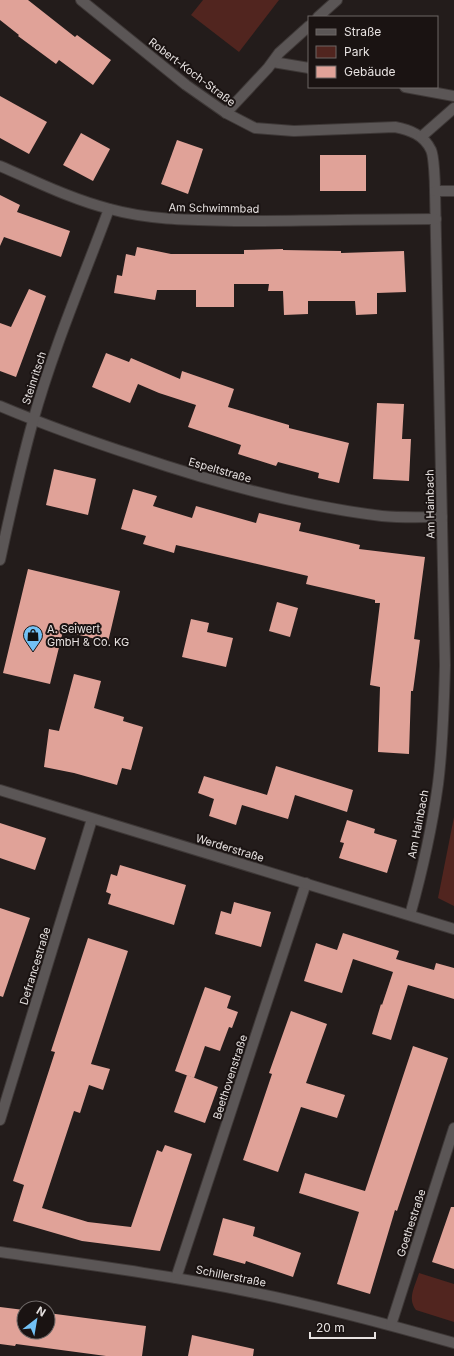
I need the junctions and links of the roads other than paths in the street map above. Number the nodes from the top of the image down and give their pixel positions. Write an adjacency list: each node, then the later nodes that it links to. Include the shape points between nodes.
1 (81, 0): 10 (street, Robert-Koch-Straße, via 186,85)
2 (337, 0): 3 (street)
3 (319, 16)
4 (308, 27): 5 (street)
5 (273, 62): 6 (street); 10 (street)
6 (308, 68)
7 (410, 88): 8 (street)
8 (454, 96)
9 (454, 108): 11 (street)
10 (226, 113): 11 (street, Robert-Koch-Straße, via 255,128 294,131 395,127 409,130)
11 (421, 137): 13 (street, Am Hainbach, via 432,151)
12 (0, 166): 15 (street, Am Schwimmbad, via 61,193)
13 (435, 191): 14 (street); 16 (street, Am Hainbach)
14 (454, 191)
15 (109, 209): 16 (street, Am Schwimmbad, via 175,220); 18 (street, Steinritsch, via 56,350)
16 (436, 219): 19 (street, Am Hainbach)
17 (0, 406): 18 (street, Espeltstraße)
18 (33, 420): 19 (street, Espeltstraße, via 176,470 248,491 383,516); 20 (street, Steinritsch)
19 (442, 517): 21 (street, Am Hainbach)
20 (0, 560)
21 (449, 665): 25 (street, Am Hainbach, via 431,829)
22 (0, 790): 23 (street, Werderstraße)
23 (92, 819): 24 (street, Werderstraße); 27 (street, Defrancestraße)
24 (306, 884): 25 (street, Werderstraße); 30 (street, Beethovenstraße)
25 (410, 915): 26 (street, Werderstraße)
26 (454, 929)
27 (0, 1120)
28 (454, 1128): 31 (street, Goethestraße)
29 (0, 1252): 30 (street, Schillerstraße)
30 (176, 1278): 31 (street, Schillerstraße, via 296,1301)
31 (391, 1325): 32 (street, Schillerstraße)
32 (454, 1342)

